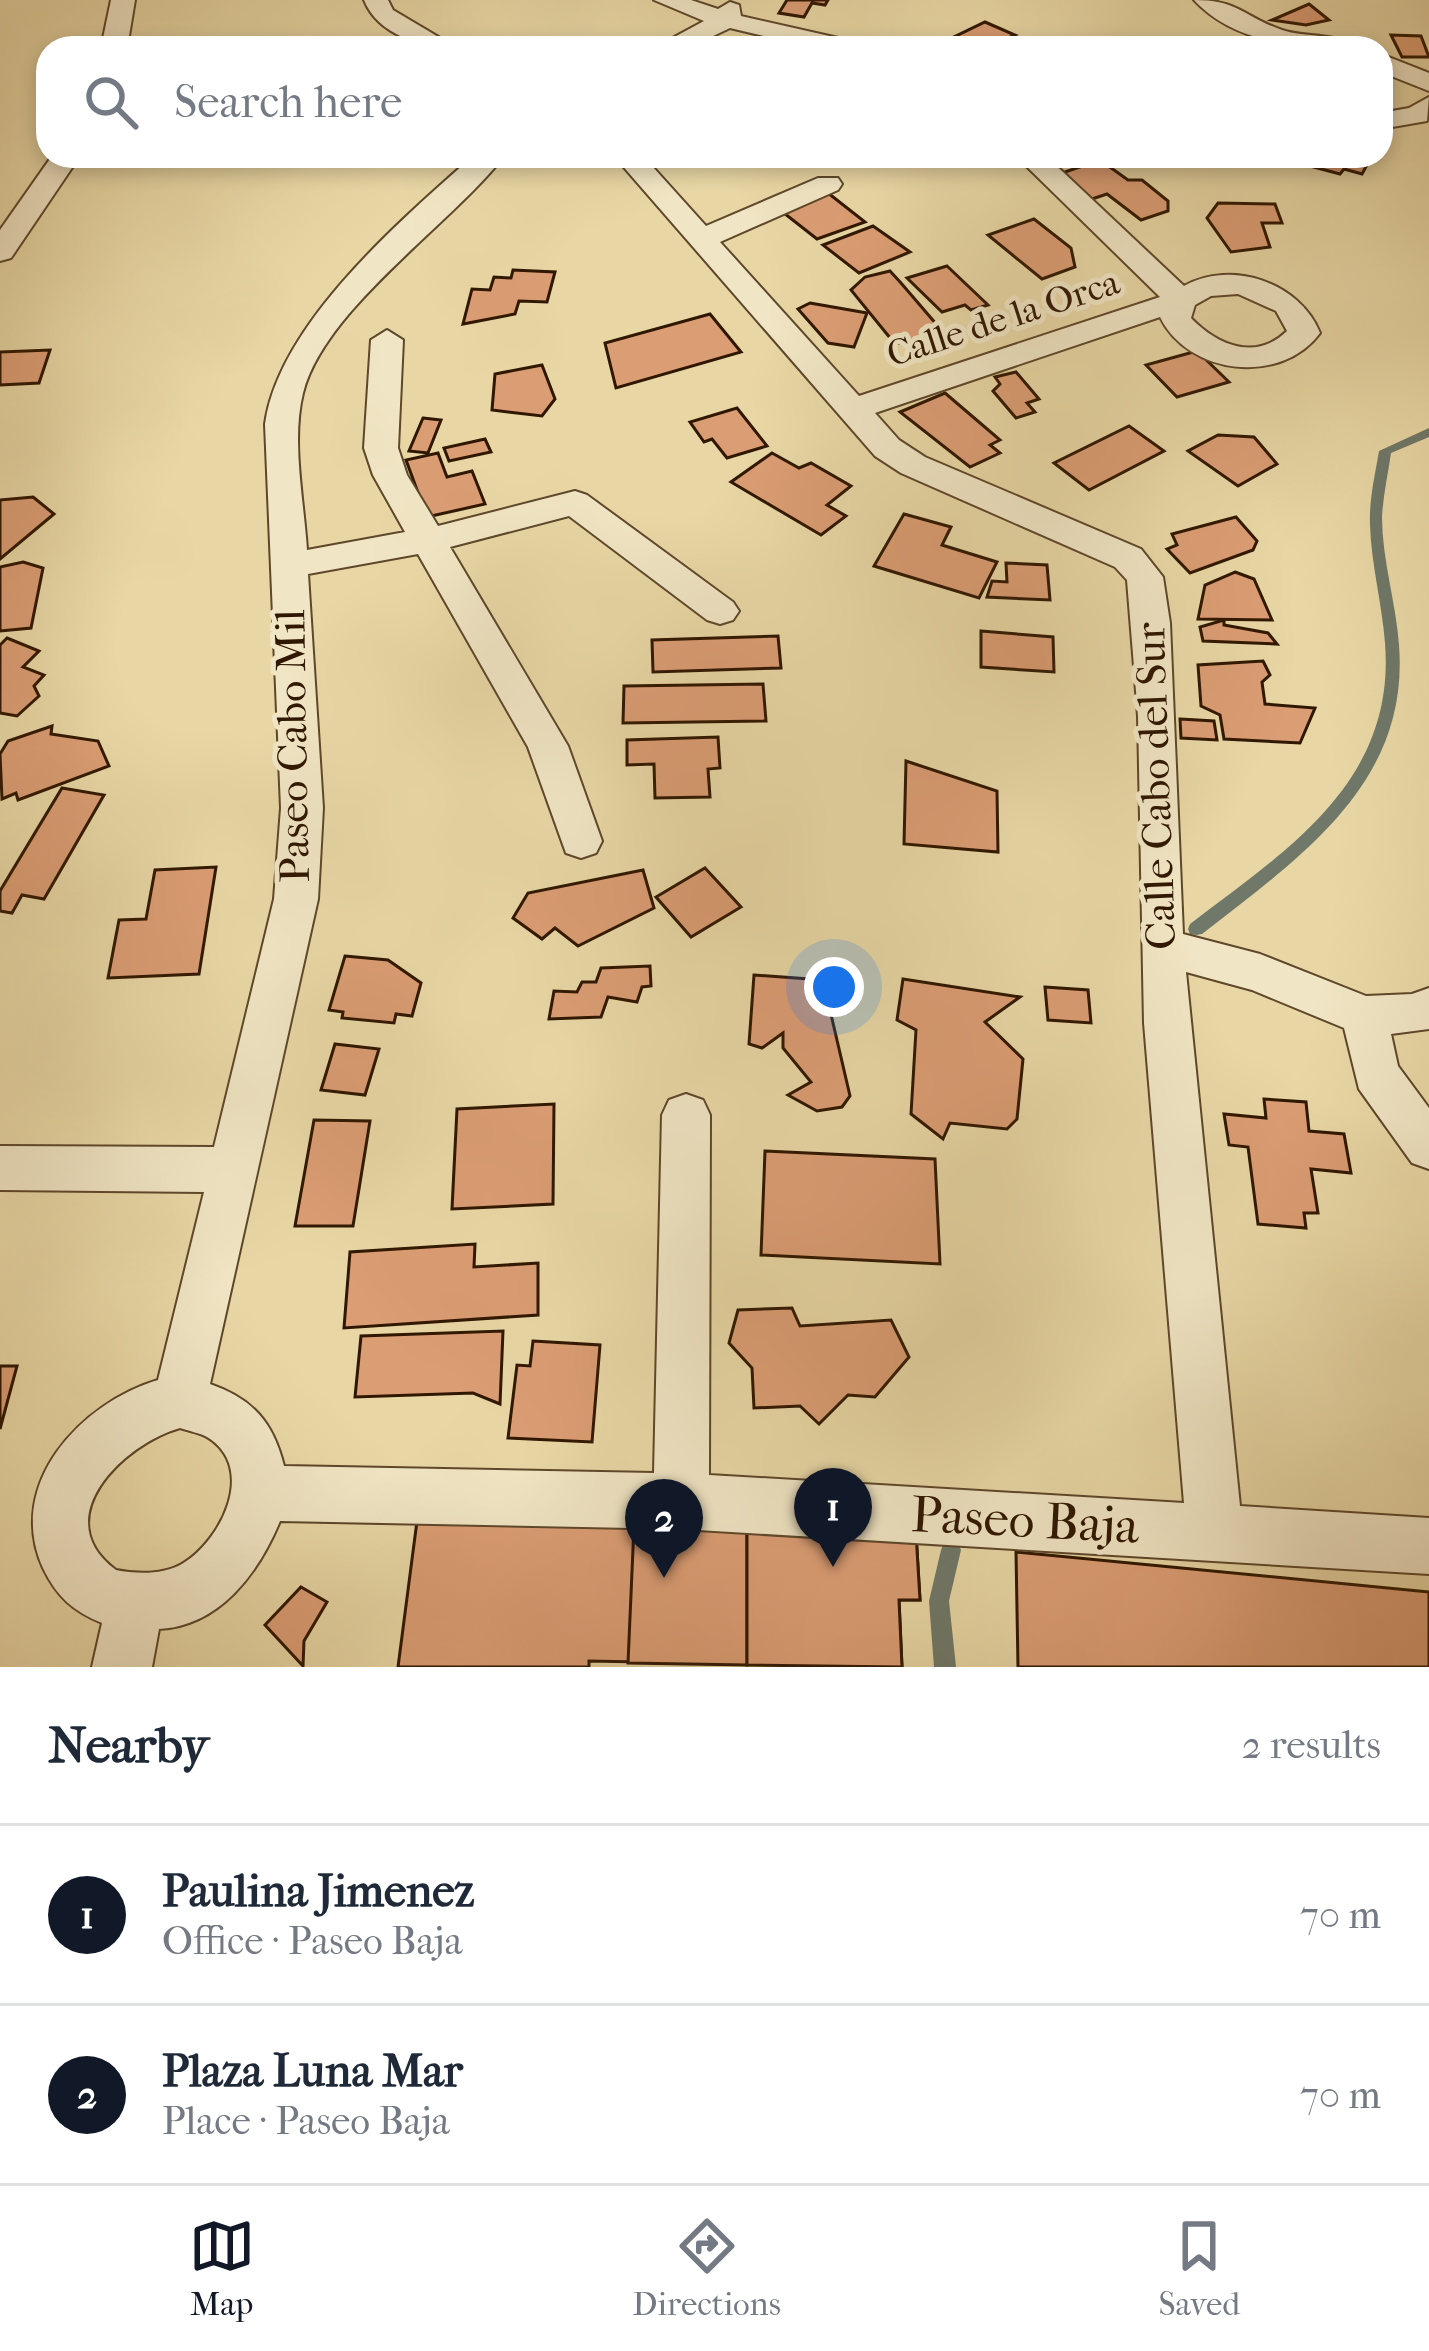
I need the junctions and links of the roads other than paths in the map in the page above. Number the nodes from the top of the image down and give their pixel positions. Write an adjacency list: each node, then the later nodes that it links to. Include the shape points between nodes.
1 (123, 0): 6 (street)
2 (376, 0): 7 (street, via 382,14)
3 (666, 0): 5 (street)
4 (1206, 0): 10 (street)
5 (730, 10): 8 (street); 9 (street)
6 (116, 36)
7 (422, 36)
8 (687, 36)
9 (810, 36)
10 (1266, 36)
11 (1393, 67): 12 (street)
12 (1429, 82)
13 (1429, 105): 14 (street)
14 (1393, 119)
15 (58, 168): 21 (street)
16 (478, 168): 25 (street, Paseo Cabo Mil, via 308,350 287,389)
17 (638, 168): 20 (street, Calle Cabo del Sur)
18 (1055, 168): 23 (street, Calle de la Orca, via 1181,300)
19 (829, 184): 20 (street)
20 (699, 240): 23 (street, Calle Cabo del Sur)
21 (0, 252)
22 (387, 340): 24 (street, via 382,448)
23 (850, 410): 28 (street, Calle Cabo del Sur, via 913,465 1128,558 1145,577 1162,799)
24 (431, 540): 25 (street); 26 (street, via 575,503); 27 (street, via 548,746)
25 (290, 566): 34 (street, Paseo Cabo Mil, via 302,808 296,899)
26 (720, 611)
27 (581, 842)
28 (1162, 946): 30 (street, via 1260,973); 38 (street, Calle Cabo del Sur, via 1180,1219)
29 (1429, 1007): 30 (street)
30 (1364, 1016): 32 (street, via 1376,1074)
31 (686, 1115): 37 (street)
32 (1429, 1147)
33 (0, 1168): 34 (street)
34 (237, 1171): 35 (street, Paseo Cabo Mil)
35 (180, 1401): 36 (street, via 203,1404 241,1427 253,1446); 40 (street, via 109,1429 65,1496 62,1523 74,1570 111,1599)
36 (260, 1493): 37 (street, Paseo Baja); 40 (street, via 247,1535 218,1572 178,1598)
37 (681, 1502): 38 (street, Paseo Baja)
38 (1215, 1531): 39 (street, Paseo Baja)
39 (1429, 1546)
40 (135, 1604): 41 (street)
41 (122, 1667)

